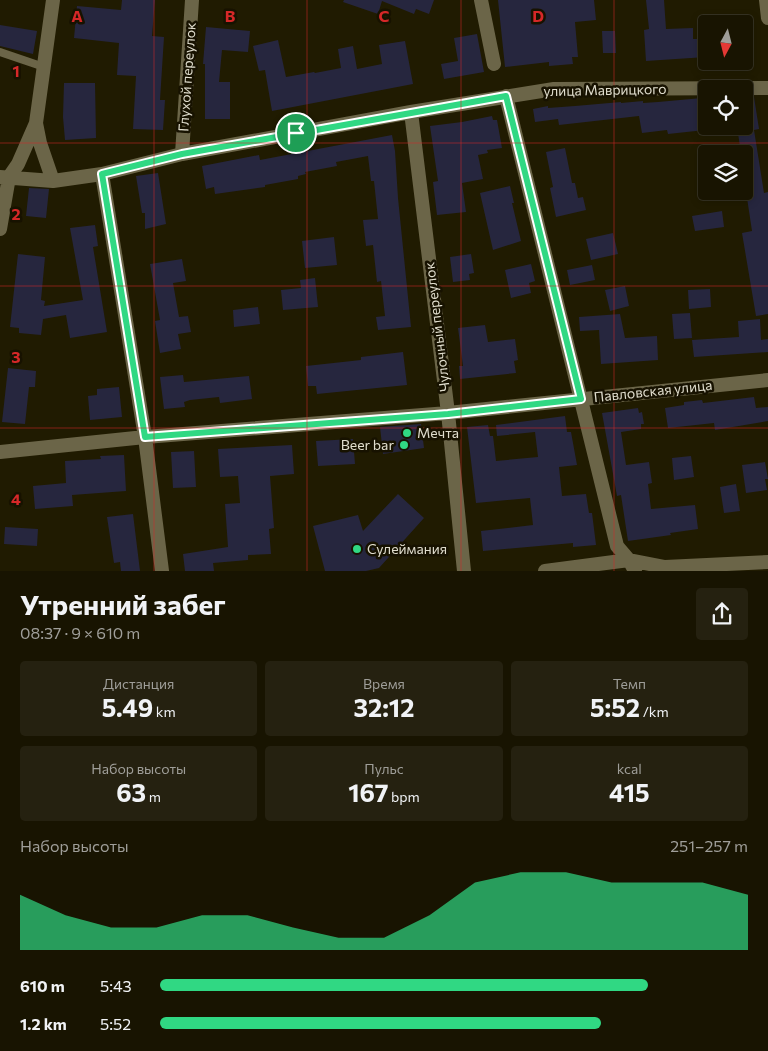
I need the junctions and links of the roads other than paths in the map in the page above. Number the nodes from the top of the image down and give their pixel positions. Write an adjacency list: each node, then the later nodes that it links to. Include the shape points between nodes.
1 (53, 0): 8 (street)
2 (192, 0): 13 (street, Глухой переулок)
3 (481, 0): 7 (street)
4 (766, 0): 5 (street)
5 (768, 18)
6 (0, 52): 8 (lane)
7 (494, 64)
8 (44, 67): 12 (street)
9 (768, 88): 10 (street, улица Маврицкого, via 554,89)
10 (506, 96): 11 (street, улица Маврицкого); 19 (street)
11 (411, 112): 13 (street, улица Маврицкого); 20 (street, Чулочный переулок)
12 (36, 123): 15 (street, via 18,164); 16 (street)
13 (182, 154): 14 (street, улица Маврицкого)
14 (102, 174): 16 (street, улица Маврицкого); 21 (street)
15 (4, 177): 16 (street, улица Маврицкого); 17 (street)
16 (53, 181)
17 (0, 229)
18 (768, 380): 19 (street, Павловская улица)
19 (581, 399): 20 (street, Павловская улица); 24 (street, via 617,546)
20 (448, 414): 21 (street, Павловская улица); 27 (street, Чулочный переулок)
21 (145, 437): 22 (street, Павловская улица); 26 (street)
22 (0, 452)
23 (768, 562): 25 (street)
24 (632, 566): 25 (street); 28 (street)
25 (665, 567): 29 (street)
26 (162, 571)
27 (464, 571)
28 (545, 571)
29 (648, 571)

